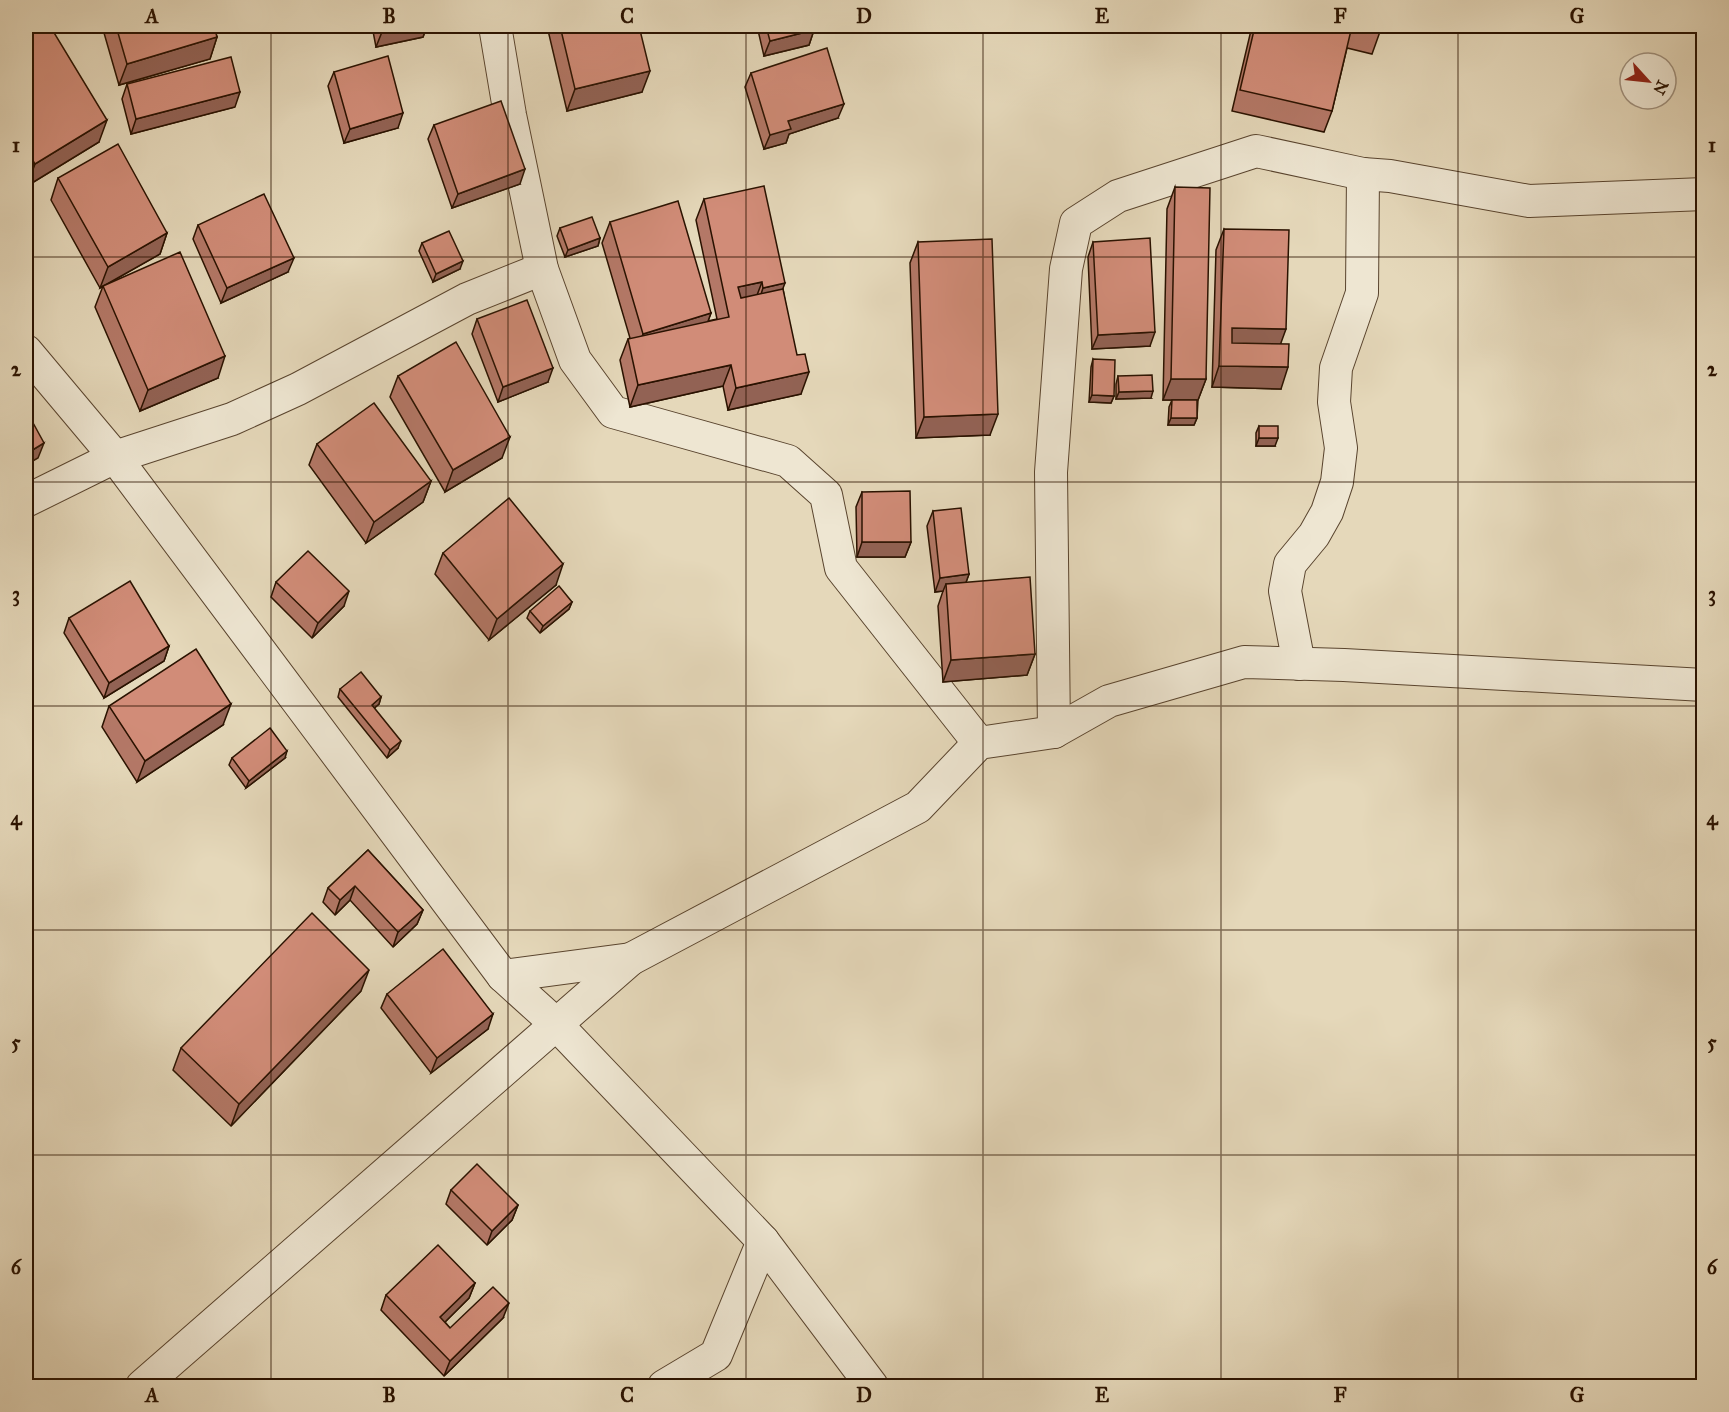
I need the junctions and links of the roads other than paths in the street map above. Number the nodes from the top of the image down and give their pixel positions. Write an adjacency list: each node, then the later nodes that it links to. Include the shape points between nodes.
1 (495, 26): 4 (street)
2 (1363, 174): 3 (street, via 1529,201); 8 (street, via 1362,293 1335,368 1334,402 1341,448 1337,482 1323,520 1290,564 1285,591); 10 (street, via 1256,151 1118,196 1076,222 1066,269 1051,472)
3 (1704, 194)
4 (542, 269): 6 (street, via 467,299 298,389 232,419); 11 (street, via 575,360 613,412 788,461 826,495 841,568)
5 (26, 351): 6 (street)
6 (115, 457): 7 (street); 13 (street)
7 (26, 501)
8 (1299, 664): 9 (street); 10 (street, via 1244,663 1109,701)
9 (1704, 685)
10 (1054, 732): 11 (street)
11 (979, 743): 12 (street, via 918,807)
12 (631, 959): 13 (street); 14 (street)
13 (503, 976): 14 (street)
14 (555, 1023): 15 (street); 16 (street)
15 (763, 1241): 17 (street, via 716,1354); 18 (street)
16 (142, 1386)
17 (664, 1386)
18 (872, 1386)

